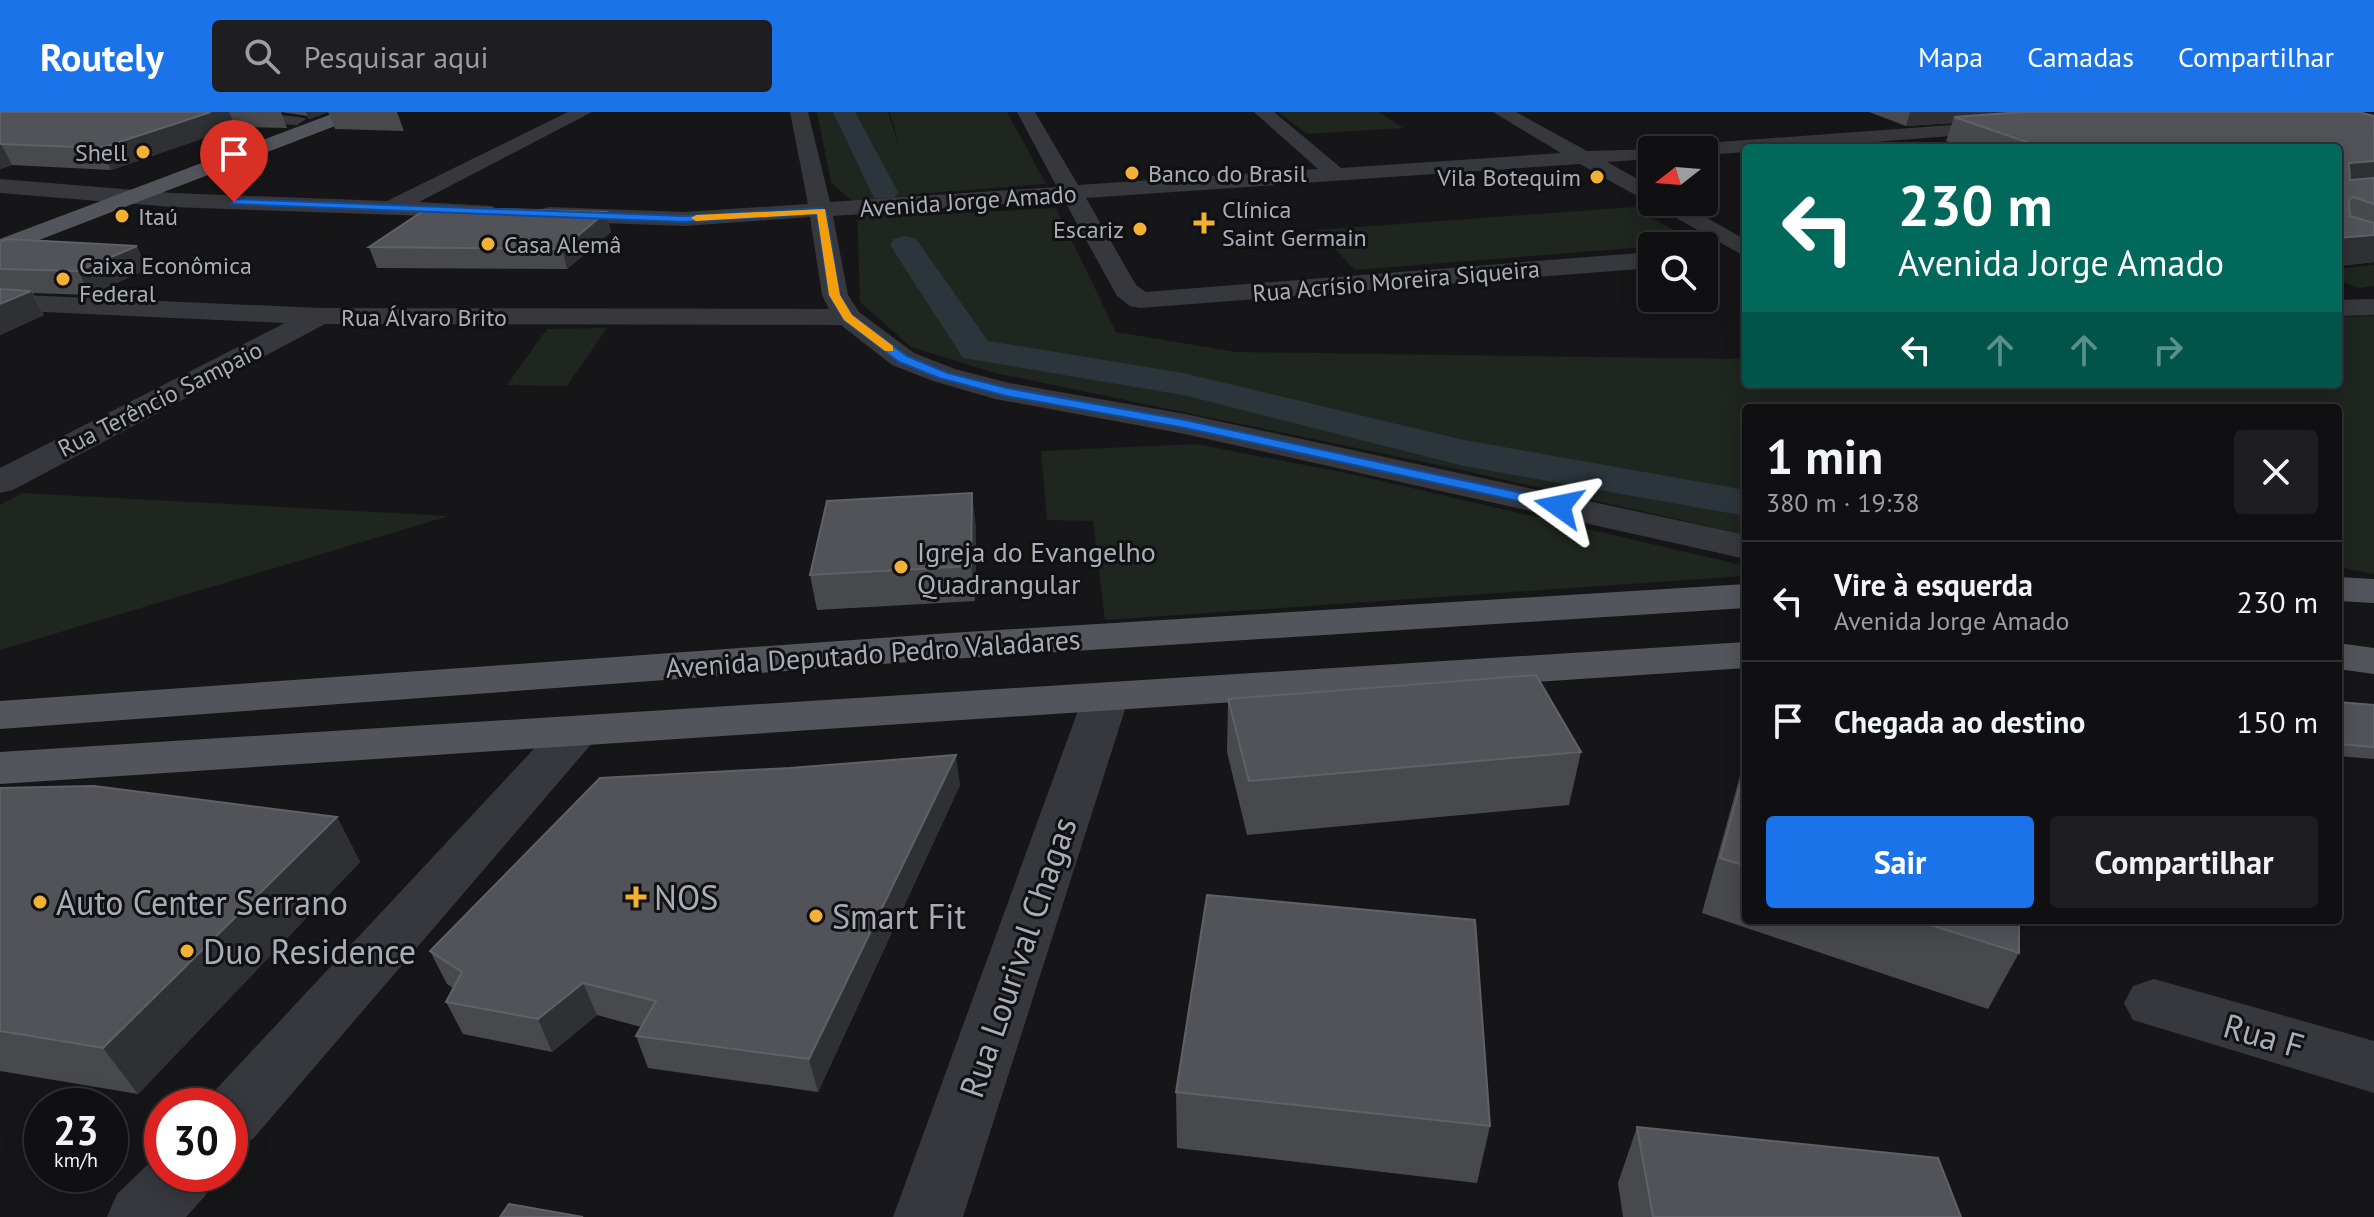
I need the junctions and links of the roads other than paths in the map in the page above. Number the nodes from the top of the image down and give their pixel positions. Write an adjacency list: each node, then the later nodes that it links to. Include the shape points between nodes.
1 (145, 112): 9 (street)
2 (354, 112): 21 (main road)
3 (583, 112): 22 (street)
4 (799, 112): 23 (street)
5 (1026, 112): 20 (street)
6 (1263, 112): 15 (street)
7 (1502, 112): 14 (street)
8 (1974, 112): 10 (street, via 2026,128)
9 (306, 116): 19 (main road)
10 (1783, 144)
11 (1742, 147): 12 (street)
12 (1718, 148)
13 (1638, 154): 14 (street, Avenida Jorge Amado)
14 (1586, 158): 15 (street, Avenida Jorge Amado); 18 (street)
15 (1338, 176): 20 (street, Avenida Jorge Amado)
16 (0, 179): 19 (street)
17 (0, 186): 19 (street)
18 (1638, 188)
19 (108, 190): 21 (street, Avenida Jorge Amado); 25 (main road)
20 (1072, 194): 23 (street, Avenida Jorge Amado); 30 (street, Rua Acrísio Moreira Siqueira, via 1126,290 1140,300)
21 (139, 195): 22 (street, Avenida Jorge Amado); 26 (main road)
22 (389, 208): 23 (street, Avenida Jorge Amado, via 684,219)
23 (821, 211): 35 (street, via 835,295)
24 (1686, 216): 27 (street)
25 (0, 229)
26 (0, 248)
27 (1742, 249)
28 (1742, 251): 29 (street)
29 (1718, 254)
30 (1638, 261)
31 (0, 302): 34 (street, Rua Álvaro Brito)
32 (2374, 307): 33 (street)
33 (2342, 308)
34 (320, 316): 35 (street, Rua Álvaro Brito); 36 (street, Rua Terêncio Sampaio)
35 (848, 317): 37 (street, via 903,359 1006,392 1185,424)
36 (4, 477)
37 (1742, 546)
38 (2342, 589): 39 (main road)
39 (2374, 591)
40 (1742, 596): 41 (main road, Avenida Deputado Pedro Valadares)
41 (1279, 625): 42 (main road, Avenida Deputado Pedro Valadares); 46 (main road, via 1263,641 1263,654 1268,668)
42 (950, 646): 48 (main road, via 960,681 953,695); 49 (main road, Avenida Deputado Pedro Valadares)
43 (1742, 655): 46 (main road)
44 (2342, 657): 45 (main road)
45 (2374, 661)
46 (1288, 686): 47 (main road)
47 (1106, 697): 48 (main road); 57 (street, Rua Lourival Chagas)
48 (930, 710): 50 (main road)
49 (0, 715)
50 (576, 732): 51 (main road); 54 (street)
51 (0, 768)
52 (2154, 1003): 53 (street, Rua F)
53 (2374, 1067)
54 (248, 1099)
55 (165, 1192): 56 (street)
56 (142, 1217)
57 (928, 1217)

